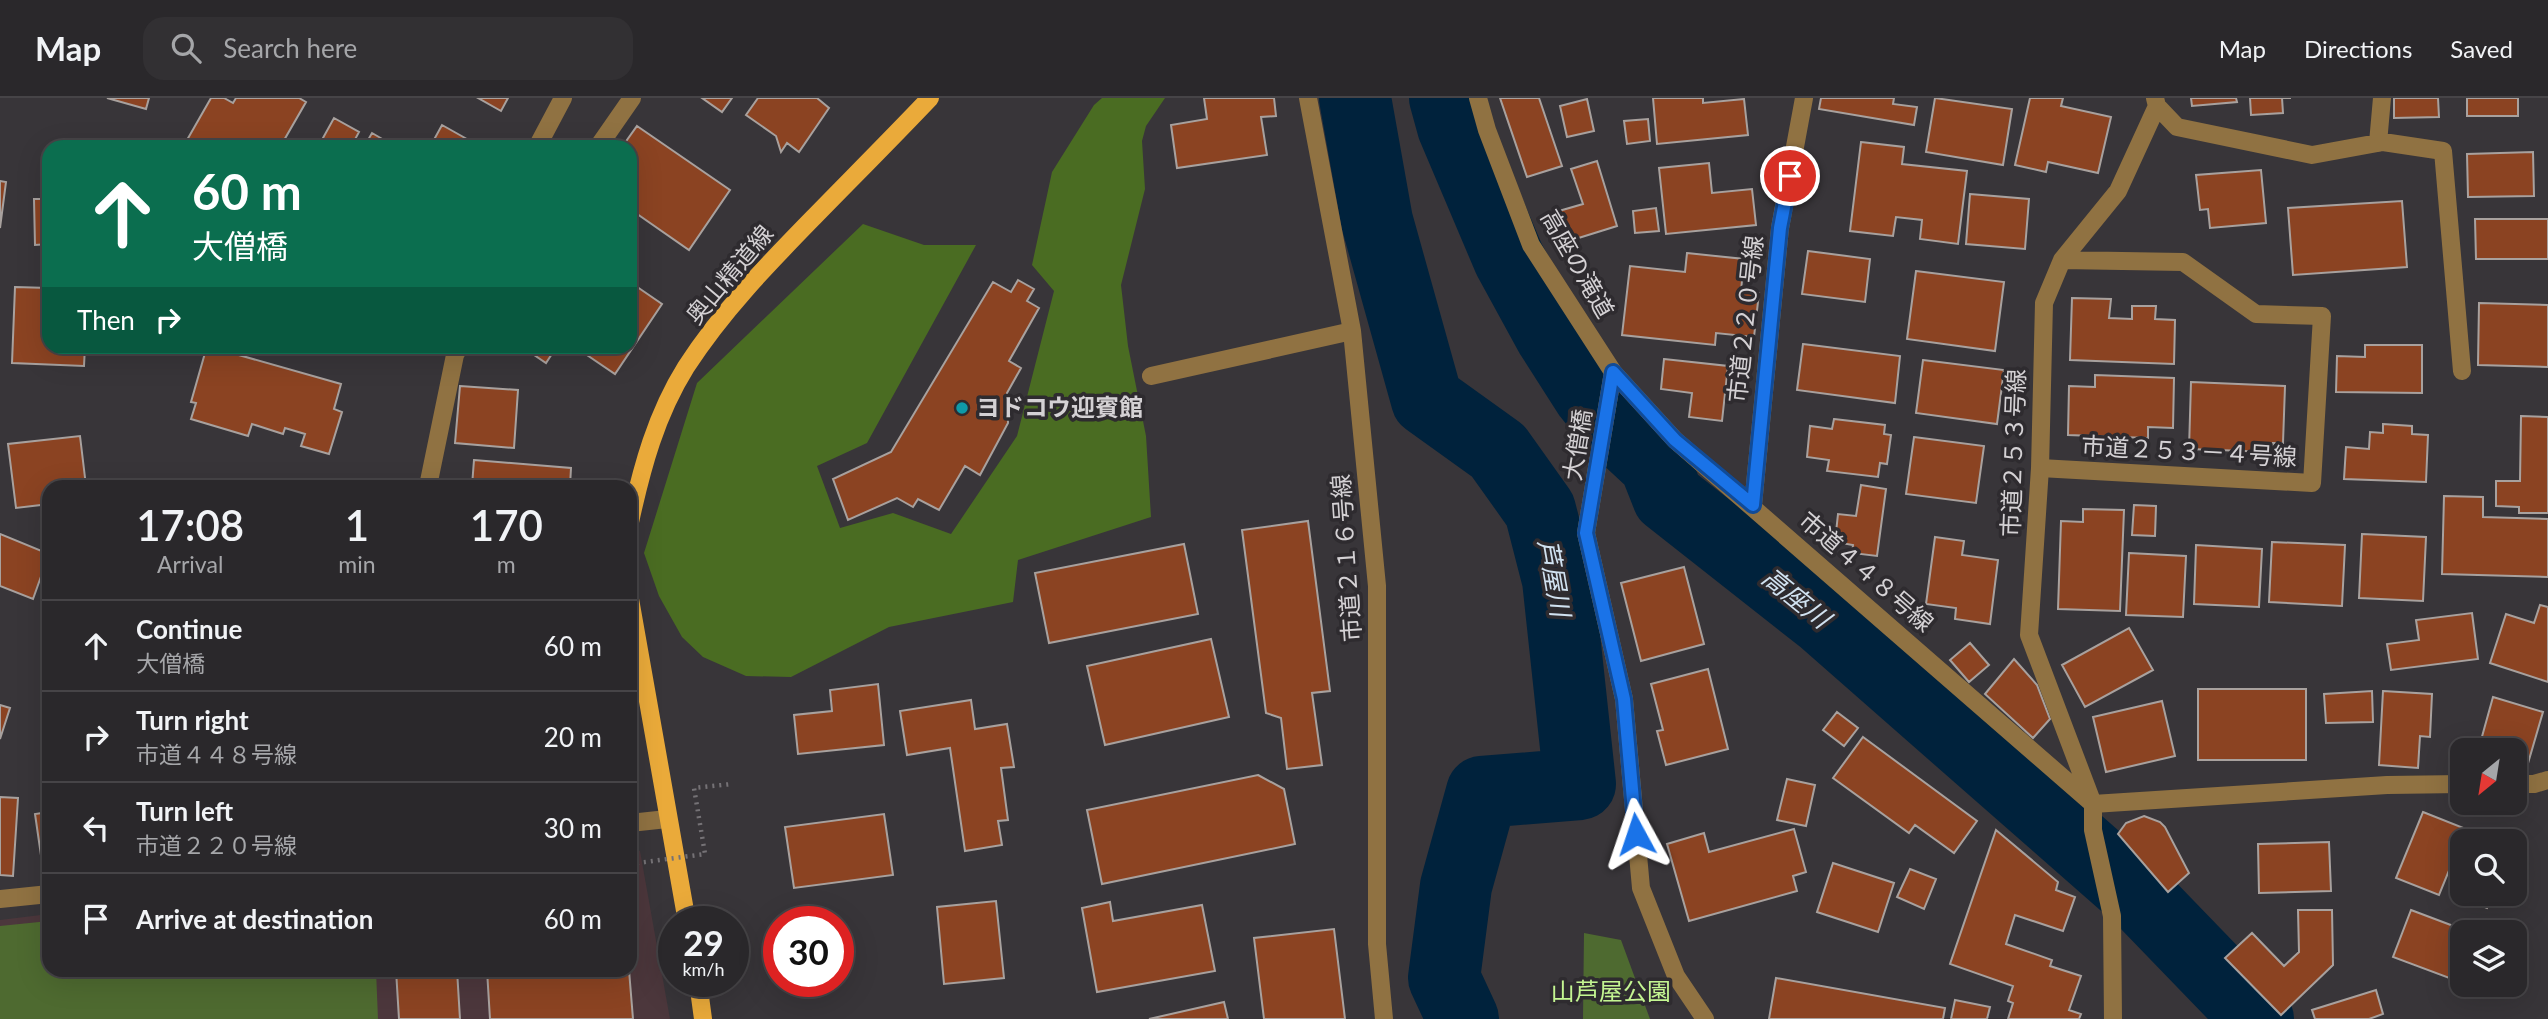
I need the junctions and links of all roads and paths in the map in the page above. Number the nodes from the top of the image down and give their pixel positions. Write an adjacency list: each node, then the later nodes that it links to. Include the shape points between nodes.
1 (563, 98): 9 (street)
2 (632, 98): 10 (street)
3 (930, 98): 20 (main road, 奥山精道線, via 767,265 721,320 686,368 664,411)
4 (1308, 98): 13 (street, 市道２１６号線)
5 (1478, 98): 16 (street, 高座の滝道, via 1531,245)
6 (1804, 98): 21 (street, 市道２２０号線, via 1780,228)
7 (2382, 98): 11 (street)
8 (2156, 102): 11 (street, via 2177,127 2312,155); 12 (street, 市道２５３号線, via 2118,191)
9 (541, 140)
10 (603, 140)
11 (2378, 143): 15 (street, via 2443,151)
12 (2062, 260): 18 (street, 市道２５３号線, via 2044,303); 18 (street, 市道２５３－４号線, via 2183,262 2256,314 2322,316 2312,483)
13 (1352, 331): 17 (street); 36 (street, 市道２１６号線, via 1377,586 1377,944)
14 (454, 354): 19 (street)
15 (2462, 371)
16 (1613, 372): 21 (street, 市道４４８号線, via 1675,440); 37 (street, 大僧橋, via 1586,533 1624,699 1641,888 1676,976)
17 (1151, 376)
18 (2040, 468): 27 (street, 市道２５３号線, via 2029,635)
19 (429, 480)
20 (637, 490)
21 (1753, 505): 27 (street, 市道４４８号線)
22 (637, 641): 28 (main road)
23 (2548, 780): 26 (street)
24 (732, 784): 30 (path, bridge, via 694,788 705,854)
25 (2450, 784): 27 (street)
26 (2527, 784)
27 (2093, 804): 38 (street, 市道２５３号線, via 2093,831 2112,916)
28 (667, 819): 29 (street); 33 (main road)
29 (637, 823)
30 (637, 863)
31 (42, 895): 32 (street)
32 (0, 899)
33 (684, 906)
34 (700, 997): 35 (main road)
35 (703, 1019)
36 (1384, 1019)
37 (1705, 1019)
38 (2113, 1019)

